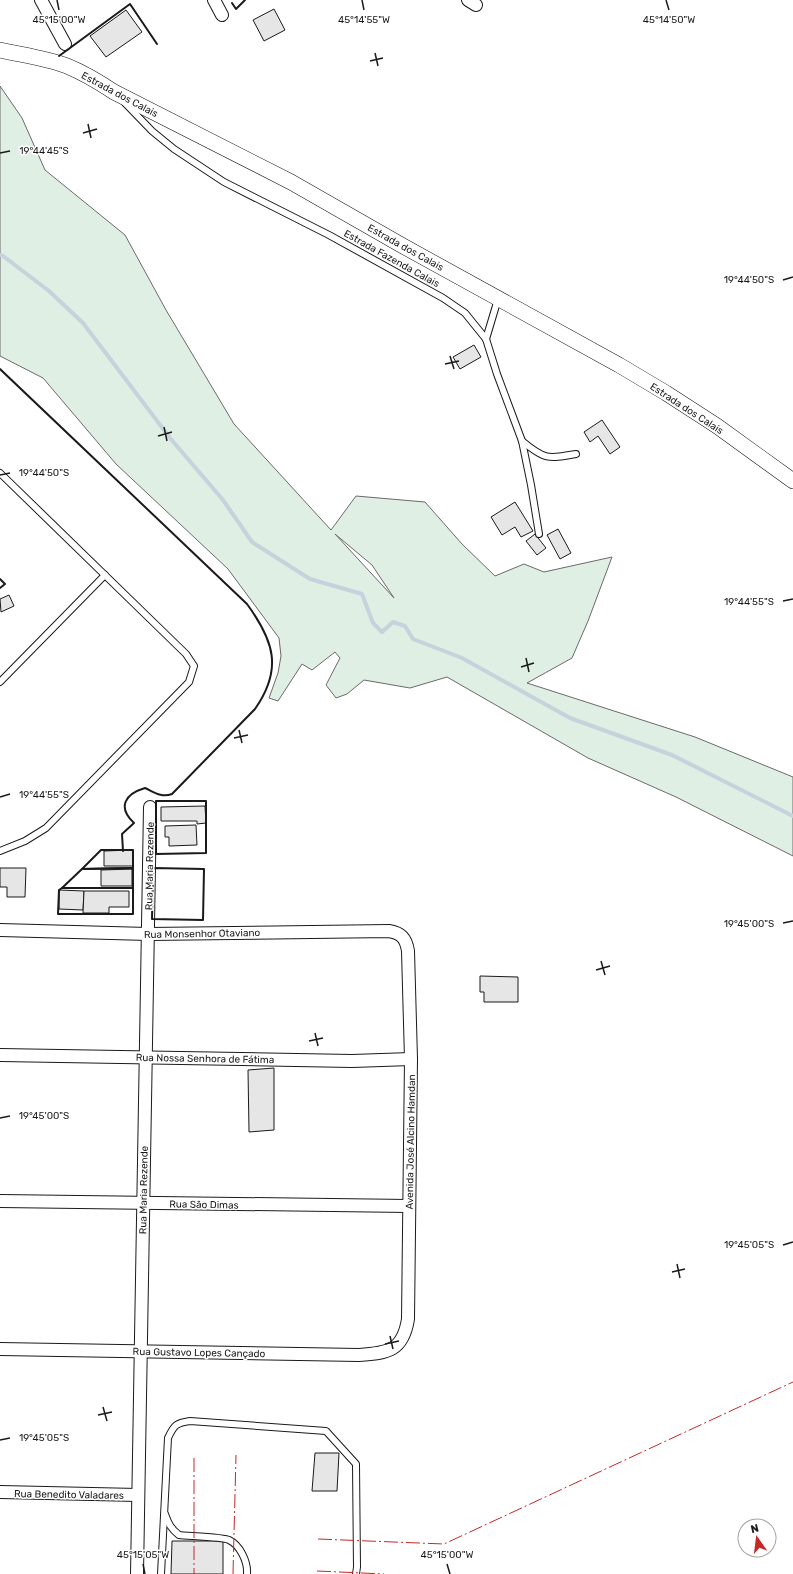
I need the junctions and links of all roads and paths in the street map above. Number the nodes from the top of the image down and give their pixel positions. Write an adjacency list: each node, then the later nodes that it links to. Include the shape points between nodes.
1 (42, 0): 4 (street)
2 (214, 0): 3 (street)
3 (222, 15)
4 (65, 44)
5 (0, 50): 6 (street, Estrada dos Calais, via 67,66)
6 (114, 92): 7 (street, Estrada dos Calais, via 291,182); 8 (lane, Estrada Fazenda Calais, via 152,131 194,163 224,182 329,235 443,298 465,313)
7 (498, 299): 8 (lane); 12 (street, Estrada dos Calais, via 666,393)
8 (486, 339): 9 (lane, Estrada Fazenda Calais)
9 (522, 441): 10 (lane, via 545,457); 13 (lane, Estrada Fazenda Calais)
10 (576, 454)
11 (0, 473): 14 (lane)
12 (793, 481)
13 (539, 534)
14 (105, 575): 15 (lane); 17 (lane, via 186,654 194,666 189,682 46,828 25,841)
15 (0, 682)
16 (150, 807): 19 (street, Rua Maria Rezende)
17 (0, 851)
18 (0, 930): 19 (street, Rua Monsenhor Otaviano)
19 (148, 934): 20 (street, Rua Monsenhor Otaviano, via 389,931); 22 (street, Rua Maria Rezende)
20 (403, 936): 23 (street, Avenida José Alcino Hamdan, via 408,950)
21 (0, 1055): 22 (street, Rua Nossa Senhora de Fátima)
22 (146, 1057): 23 (street, Rua Nossa Senhora de Fátima, via 352,1061); 25 (street, Rua Maria Rezende)
23 (411, 1059): 26 (street, Avenida José Alcino Hamdan)
24 (0, 1201): 25 (street, Rua São Dimas)
25 (143, 1203): 26 (street, Rua São Dimas); 29 (street, Rua Maria Rezende)
26 (409, 1206): 27 (street, Avenida José Alcino Hamdan, via 408,1319 406,1333)
27 (397, 1346): 29 (street, Rua Gustavo Lopes Cançado, via 380,1353 359,1355)
28 (0, 1349): 29 (street, Rua Gustavo Lopes Cançado)
29 (140, 1351): 31 (street, Rua Maria Rezende)
30 (0, 1492): 31 (street, Rua Benedito Valadares)
31 (138, 1495): 33 (street, Rua Maria Rezende)
32 (164, 1510): 34 (lane); 35 (lane, via 169,1524 179,1535 229,1539 240,1550 248,1567); 36 (lane, via 168,1438 173,1427 180,1422 326,1431 356,1464)
33 (137, 1574)
34 (161, 1574)
35 (248, 1574)
36 (356, 1574)

